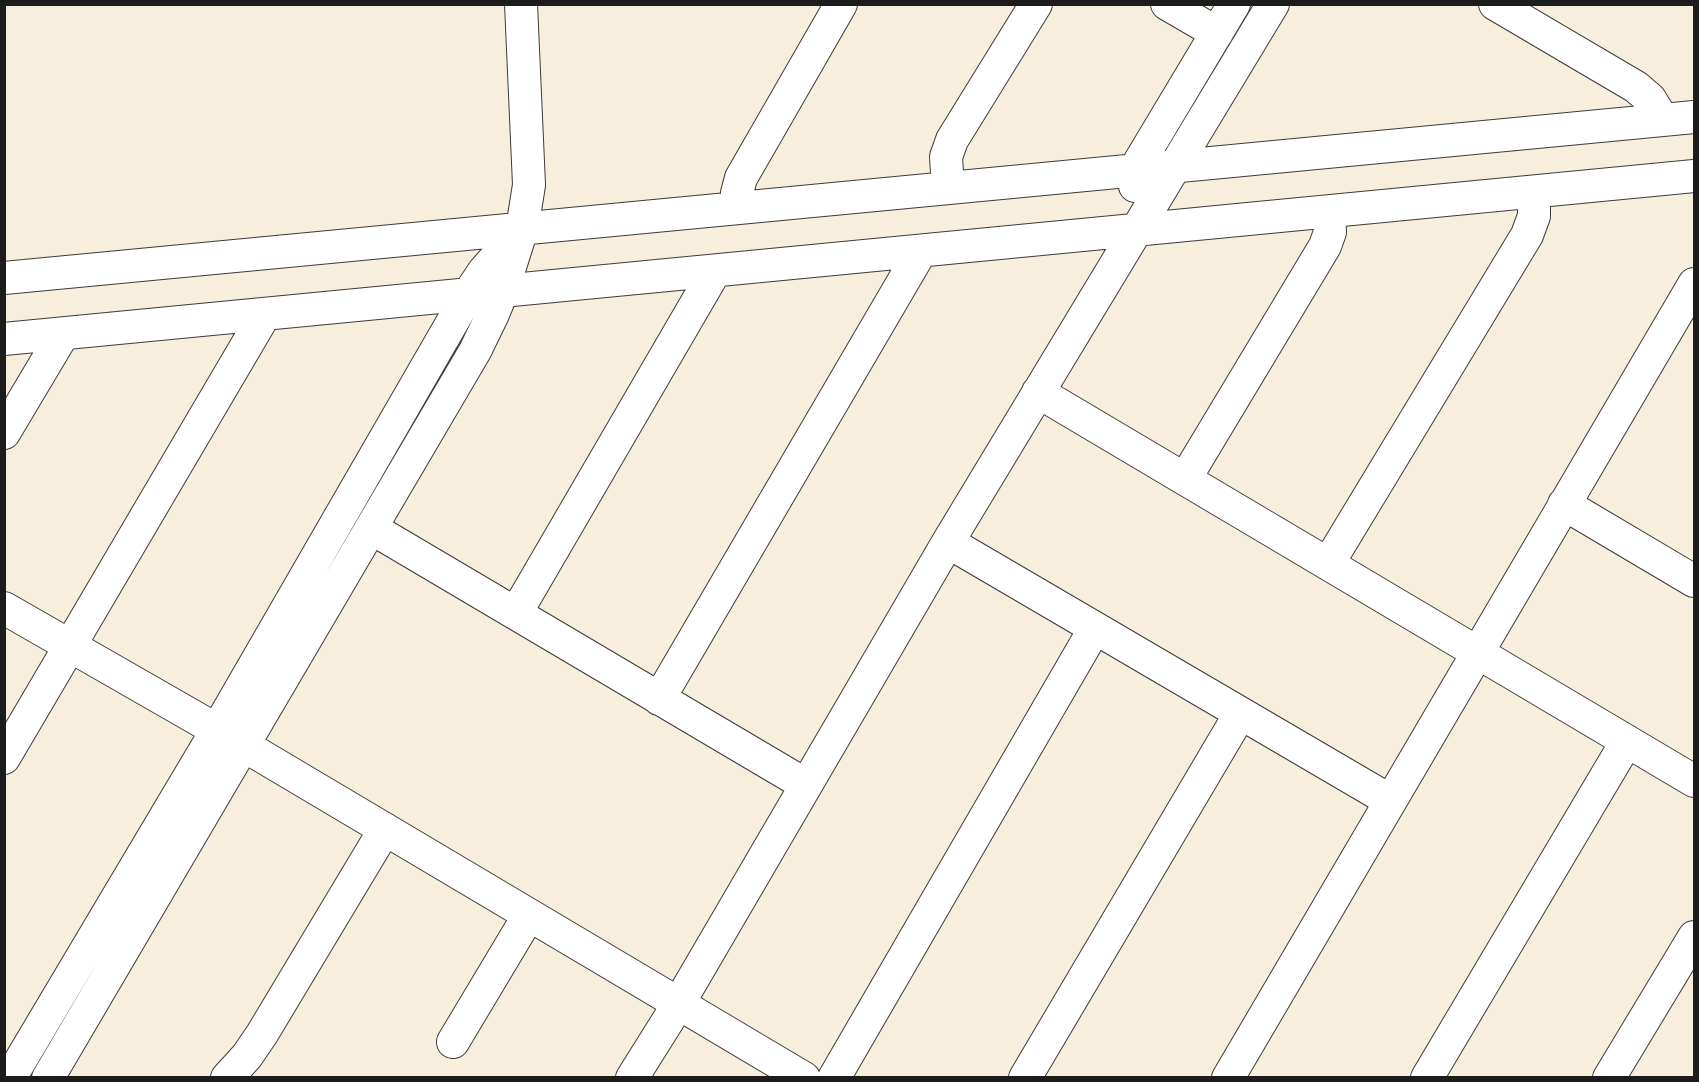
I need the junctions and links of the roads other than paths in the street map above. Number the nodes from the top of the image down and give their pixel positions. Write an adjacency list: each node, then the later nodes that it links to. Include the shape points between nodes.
1 (521, 4): 18 (street, via 529,185)
2 (841, 4): 16 (street, via 741,178)
3 (1036, 4): 14 (street, via 952,140 946,157)
4 (1167, 4): 8 (street)
5 (1234, 4): 8 (street)
6 (1273, 4): 11 (street)
7 (1495, 4): 10 (street, via 1636,87 1650,99)
8 (1217, 33): 12 (street)
9 (1695, 117): 10 (street)
10 (1663, 120): 11 (street)
11 (1175, 166): 12 (street); 19 (street)
12 (1134, 171): 14 (street); 19 (street)
13 (1695, 176): 15 (street)
14 (948, 188): 16 (street)
15 (1534, 192): 17 (street); 35 (street, via 1534,216 1527,235)
16 (739, 208): 18 (street)
17 (1329, 212): 19 (street); 31 (street, via 1330,232 1325,246)
18 (522, 229): 22 (street); 24 (street); 25 (street)
19 (1136, 230): 20 (street); 29 (street)
20 (921, 251): 21 (street); 42 (street)
21 (715, 271): 24 (street); 38 (street)
22 (4, 278)
23 (1695, 284): 32 (street)
24 (502, 292): 25 (street); 33 (street, via 475,351)
25 (468, 295): 26 (street); 44 (street)
26 (265, 314): 27 (street); 40 (street)
27 (63, 334): 28 (street); 30 (street)
28 (4, 339)
29 (1038, 392): 31 (street); 34 (street)
30 (4, 433)
31 (1185, 480): 35 (street)
32 (1564, 504): 36 (street); 41 (street)
33 (371, 528): 38 (street); 44 (street)
34 (948, 542): 39 (street); 48 (street)
35 (1328, 564): 41 (street)
36 (1695, 581)
37 (4, 608): 40 (street)
38 (516, 614): 42 (street)
39 (1095, 628): 43 (street); 60 (street)
40 (70, 646): 44 (street); 46 (street)
41 (1476, 652): 45 (street); 49 (street)
42 (659, 699): 48 (street)
43 (1240, 714): 49 (street); 61 (street)
44 (230, 737): 50 (street); 55 (street); 56 (street)
45 (1627, 741): 47 (street); 63 (street)
46 (4, 758)
47 (1695, 781)
48 (806, 784): 53 (street)
49 (1389, 800): 62 (street)
50 (385, 829): 51 (street); 57 (street, via 262,1034)
51 (530, 915): 53 (street); 54 (street)
52 (1695, 938): 64 (street)
53 (679, 1003): 58 (street); 59 (street)
54 (453, 1042)
55 (10, 1077)
56 (48, 1077)
57 (227, 1077)
58 (632, 1077)
59 (804, 1077)
60 (834, 1077)
61 (1025, 1077)
62 (1228, 1077)
63 (1427, 1077)
64 (1609, 1077)

